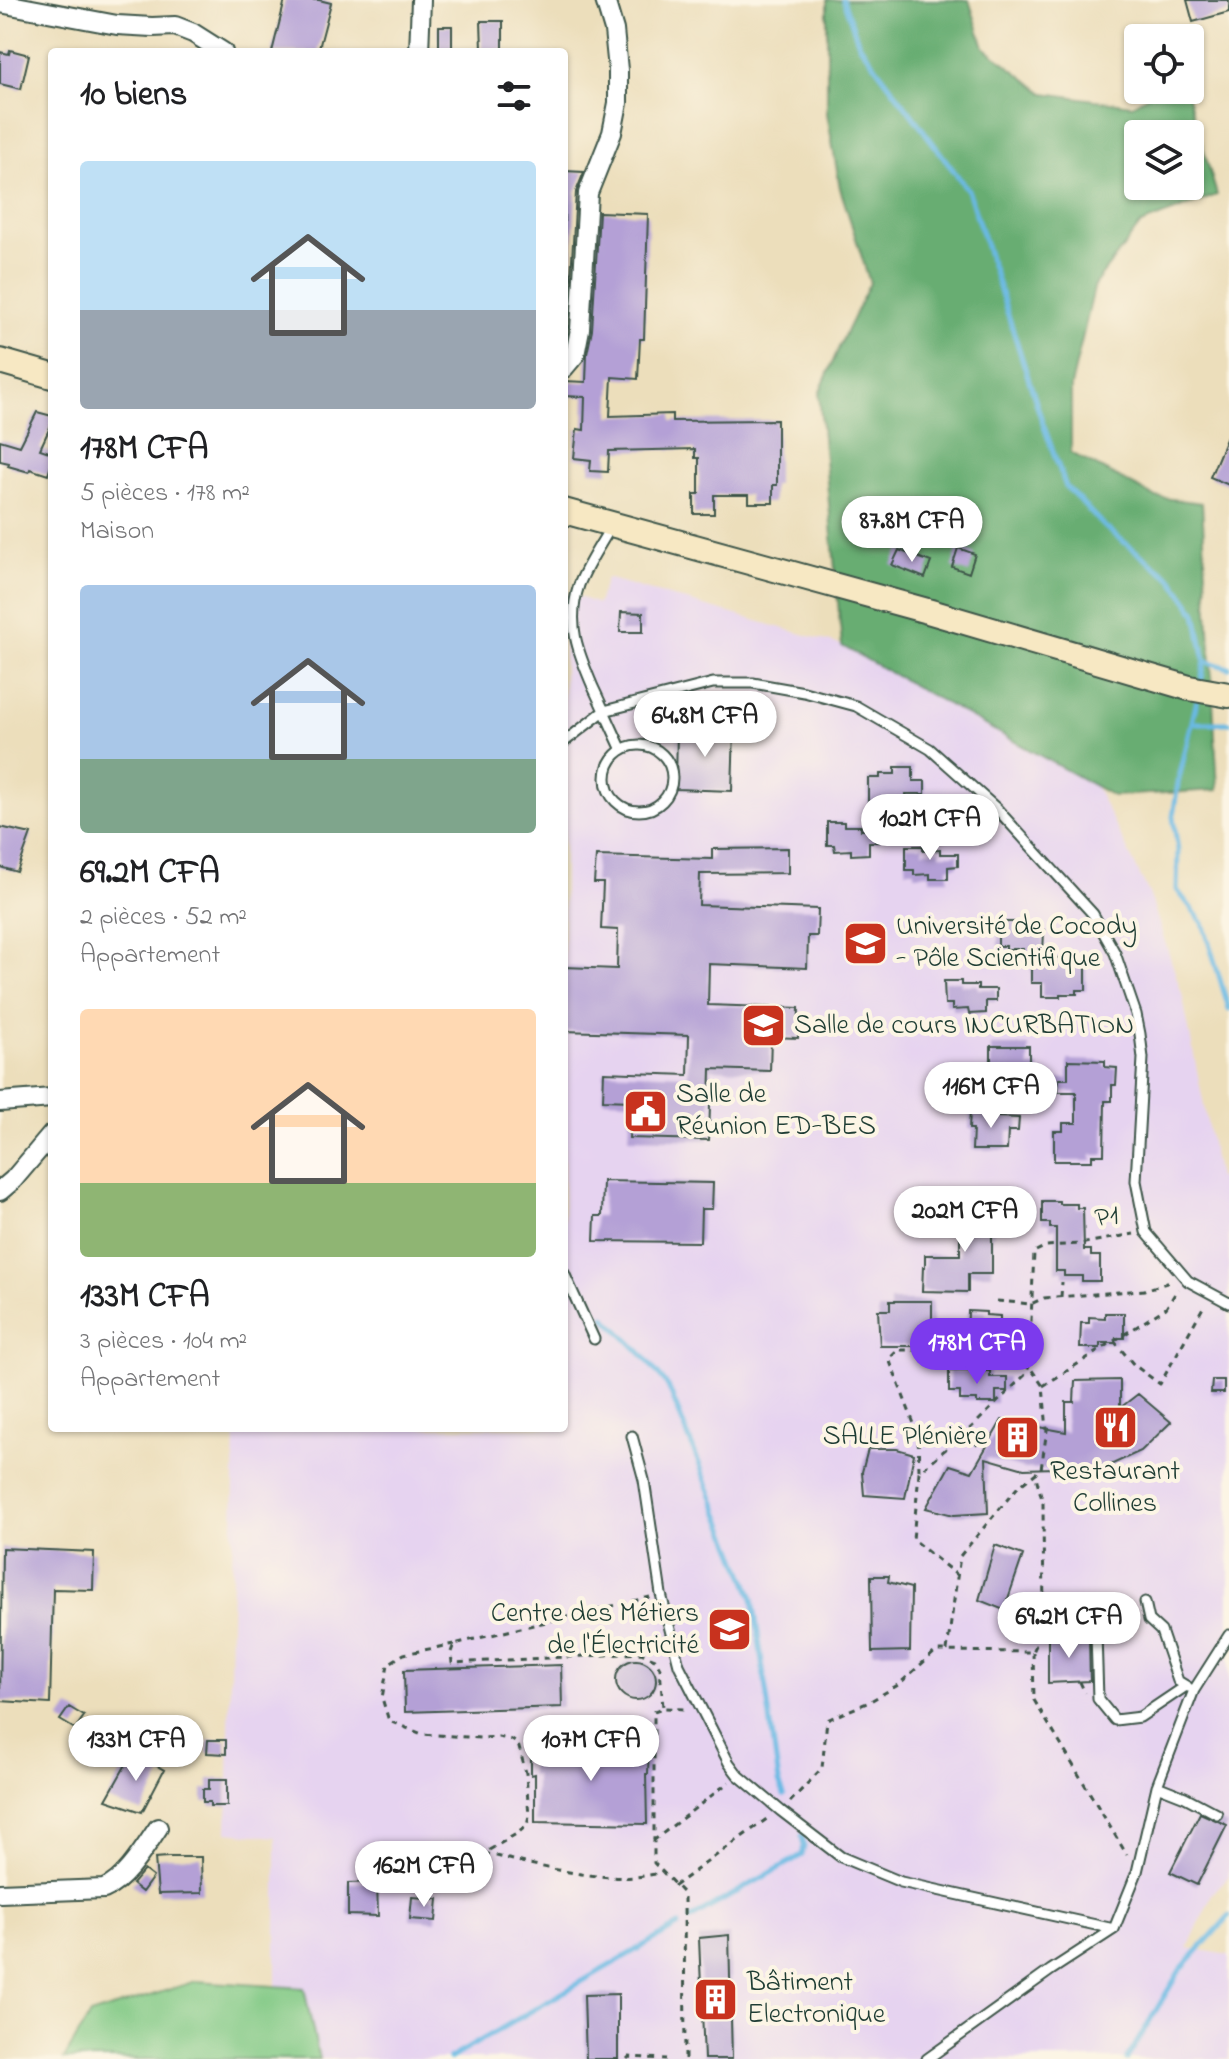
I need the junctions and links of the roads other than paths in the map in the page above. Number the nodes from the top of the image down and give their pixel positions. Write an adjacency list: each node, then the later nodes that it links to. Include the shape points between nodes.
1 (421, 0): 5 (street)
2 (605, 0): 7 (street, via 614,30 618,103 588,193 580,329)
3 (0, 3): 4 (street, via 117,25 175,26)
4 (217, 48)
5 (419, 48)
6 (0, 361): 8 (main road)
7 (568, 363)
8 (48, 375)
9 (568, 512): 10 (main road)
10 (612, 525): 11 (main road); 12 (lane, via 585,570 573,627 577,651)
11 (1229, 695)
12 (604, 711): 13 (lane); 14 (lane); 20 (lane, via 713,683 804,692 856,706 930,749 996,808 1093,914 1115,953 1136,1014 1143,1058 1136,1181 1146,1232 1188,1281)
13 (568, 739)
14 (622, 750): 14 (lane, via 607,770 610,795 631,810 655,807 671,787 667,762 647,747)
15 (48, 1098): 16 (street)
16 (0, 1102)
17 (48, 1139): 18 (street)
18 (0, 1191)
19 (568, 1282): 21 (lane)
20 (1229, 1303)
21 (594, 1339)
22 (632, 1436): 31 (lane, via 679,1665 738,1775 841,1857 901,1882)
23 (1145, 1602): 26 (lane, via 1178,1681)
24 (1086, 1625): 26 (lane, via 1096,1633 1098,1699 1115,1720 1140,1717)
25 (1229, 1635): 26 (lane)
26 (1190, 1688): 27 (lane)
27 (1157, 1786): 28 (lane); 31 (lane, via 1137,1872)
28 (1217, 1814)
29 (158, 1828): 30 (street, via 110,1887)
30 (0, 1893)
31 (1114, 1929): 32 (lane)
32 (927, 2059)

